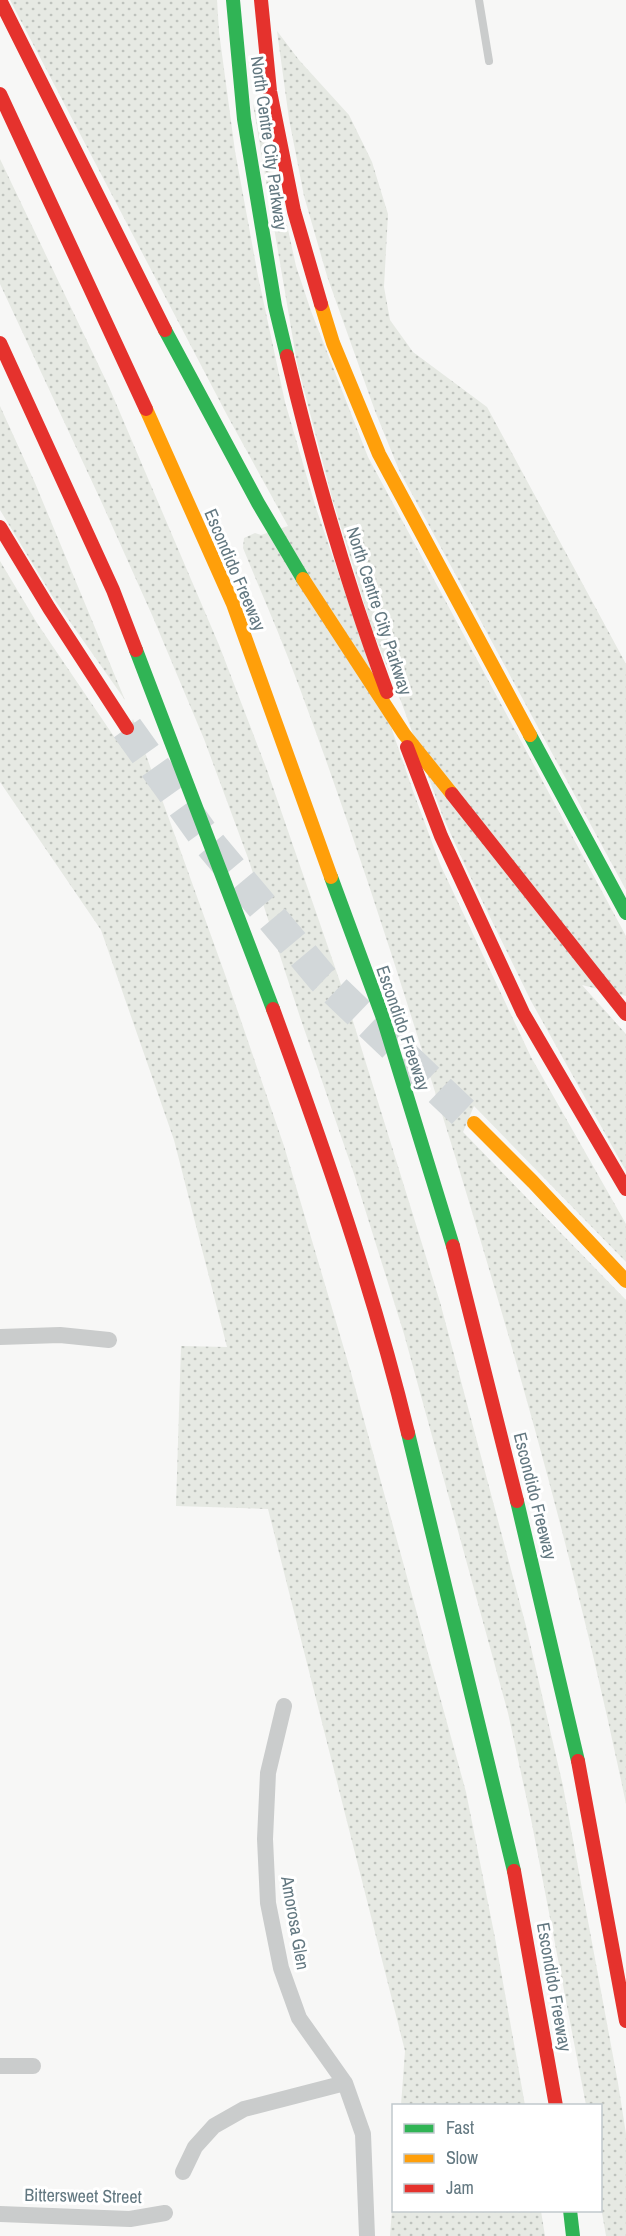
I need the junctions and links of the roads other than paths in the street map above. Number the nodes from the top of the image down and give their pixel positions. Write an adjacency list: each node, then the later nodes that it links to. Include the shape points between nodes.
1 (0, 0): 11 (main road, via 195,388 317,603 404,734)
2 (233, 0): 13 (main road, North Centre City Parkway, via 244,118 275,306 309,450 365,634 441,836 523,1013)
3 (261, 0): 10 (main road, North Centre City Parkway, via 270,91 294,211 333,343 379,454)
4 (479, 0): 5 (lane)
5 (489, 61)
6 (0, 94): 18 (main road, Escondido Freeway, via 117,343 232,604 383,1018 447,1224 533,1562 571,1726)
7 (0, 343): 22 (main road, Escondido Freeway, via 122,612 308,1104 364,1274 392,1366 522,1907)
8 (0, 527): 9 (main road)
9 (127, 728)
10 (626, 913)
11 (626, 1014)
12 (474, 1123): 14 (main road)
13 (626, 1189)
14 (626, 1281)
15 (0, 1337): 16 (street, via 60,1335)
16 (109, 1340)
17 (284, 1706): 21 (street, Amorosa Glen, via 268,1773 268,1903 280,1968 298,2018)
18 (626, 2020)
19 (0, 2066): 20 (street)
20 (33, 2066)
21 (345, 2083): 23 (street, via 244,2109 214,2126 195,2147); 27 (street, Amorosa Glen, via 363,2134)
22 (556, 2104)
23 (183, 2172)
24 (570, 2212): 28 (main road)
25 (165, 2213): 26 (street, Bittersweet Street, via 130,2219)
26 (0, 2214)
27 (367, 2236)
28 (573, 2236)

